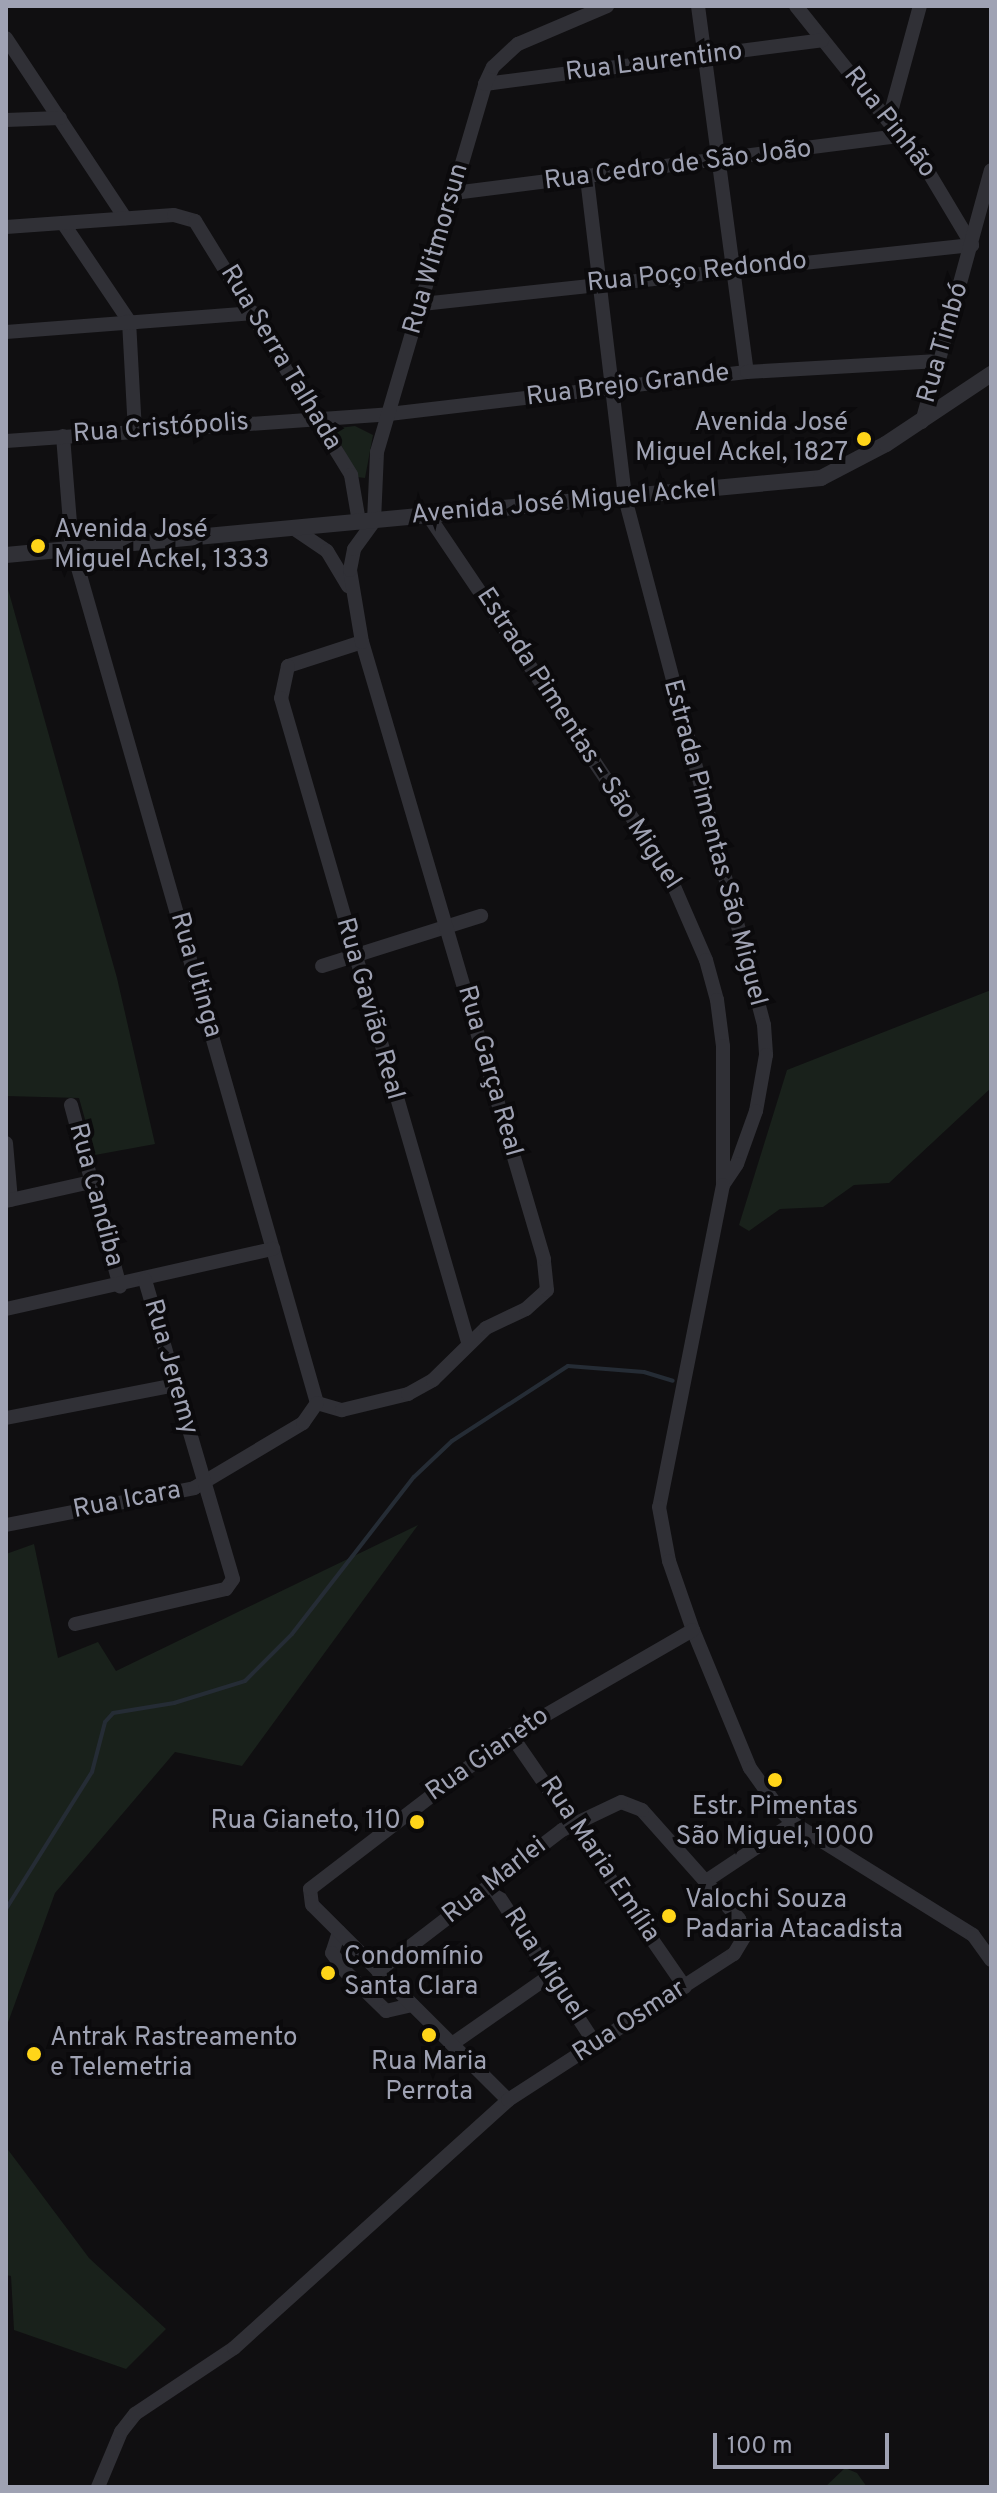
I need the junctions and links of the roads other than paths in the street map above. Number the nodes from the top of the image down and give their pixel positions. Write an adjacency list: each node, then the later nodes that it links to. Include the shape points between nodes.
1 (607, 6): 8 (street, via 518,44 493,67)
2 (698, 6): 7 (street)
3 (796, 6): 6 (street, Rua Pinhão)
4 (920, 6): 10 (street)
5 (6, 38): 9 (street)
6 (822, 40): 7 (street, Rua Laurentino); 10 (street, Rua Pinhão)
7 (702, 57): 8 (street, Rua Laurentino); 13 (street)
8 (485, 84): 16 (street, Rua Witmorsun)
9 (60, 118): 11 (street); 17 (street)
10 (889, 119): 12 (street, Rua Pinhão)
11 (6, 120)
12 (902, 136): 13 (street, Rua Cedro de São João); 20 (street, Rua Pinhão)
13 (717, 163): 15 (street, Rua Cedro de São João); 21 (street)
14 (991, 170): 20 (street, Rua Timbó)
15 (587, 178): 16 (street, Rua Cedro de São João); 22 (street, Estrada Pimentas São Miguel)
16 (454, 193): 23 (street, Rua Witmorsun)
17 (125, 218): 18 (street); 24 (street, Rua Serra Talhada, via 188,217 202,230)
18 (63, 223): 19 (street); 25 (street)
19 (6, 227)
20 (972, 245): 21 (street, Rua Poço Redondo); 27 (street, Rua Timbó)
21 (731, 268): 22 (street, Rua Poço Redondo); 28 (street)
22 (598, 284): 23 (street, Rua Poço Redondo); 30 (street, Estrada Pimentas São Miguel)
23 (422, 304): 31 (street, Rua Witmorsun)
24 (254, 313): 25 (street); 32 (street, Rua Serra Talhada)
25 (129, 321): 26 (street); 34 (street)
26 (6, 332)
27 (939, 361): 28 (street, Rua Brejo Grande); 33 (street, Rua Timbó)
28 (747, 372): 30 (street, Rua Brejo Grande)
29 (991, 374): 33 (street, Avenida José Miguel Ackel)
30 (609, 389): 31 (street, Rua Brejo Grande); 39 (street, Estrada Pimentas São Miguel)
31 (389, 414): 32 (street, Rua Brejo Grande); 37 (street, Rua Serra Talhada)
32 (317, 418): 34 (street, Rua Cristópolis); 38 (street, Rua Serra Talhada)
33 (922, 422): 39 (street, Avenida José Miguel Ackel, via 821,478)
34 (135, 432): 35 (street, Rua Cristópolis)
35 (63, 436): 36 (street, Rua Cristópolis); 44 (street, Rua Utinga)
36 (6, 441)
37 (372, 481): 38 (street); 42 (street, Rua Serra Talhada)
38 (354, 483): 42 (street, Rua Serra Talhada)
39 (625, 498): 40 (street, Avenida José Miguel Ackel); 57 (street, Estrada Pimentas São Miguel, via 764,1025 766,1055 756,1111 737,1164)
40 (447, 514): 41 (street, Avenida José Miguel Ackel); 46 (street)
41 (428, 515): 42 (street, Avenida José Miguel Ackel); 46 (street, Estrada Pimentas - São Miguel)
42 (366, 522): 43 (street, Avenida José Miguel Ackel); 48 (street, via 354,549)
43 (293, 528): 44 (street, Avenida José Miguel Ackel); 48 (street, via 335,559)
44 (73, 551): 45 (street, Avenida José Miguel Ackel); 47 (street, Avenida José Miguel Ackel); 59 (street, Rua Utinga)
45 (6, 555)
46 (458, 555): 57 (street, Estrada Pimentas - São Miguel, via 634,815 686,907 717,1000 723,1046)
47 (6, 562)
48 (351, 594): 49 (street, Rua Garça Real)
49 (362, 642): 51 (street, Rua Garça Real); 52 (street, Rua Gavião Real, via 299,659 283,675 281,698)
50 (481, 916): 51 (street)
51 (448, 928): 52 (street); 63 (street, Rua Garça Real, via 547,1276 540,1299)
52 (353, 954): 53 (street); 63 (street, Rua Gavião Real)
53 (322, 966)
54 (71, 1105): 56 (street, Rua Candiba)
55 (6, 1143): 58 (street)
56 (91, 1182): 58 (street); 61 (street, Rua Candiba)
57 (723, 1185): 70 (street, Estrada Pimentas - São Miguel, via 659,1507 669,1561)
58 (9, 1200)
59 (273, 1249): 60 (street); 65 (street, Rua Utinga)
60 (145, 1280): 61 (street); 64 (street, Rua Jeremy)
61 (120, 1286): 62 (street)
62 (6, 1309)
63 (468, 1342): 65 (street, Rua Garça Real, via 433,1380 408,1394 342,1410)
64 (175, 1385): 66 (street); 67 (street, Rua Jeremy)
65 (317, 1403): 67 (street, Rua Icara, via 303,1423)
66 (6, 1418)
67 (204, 1484): 68 (street, Rua Icara); 69 (street, Rua Jeremy, via 233,1579 226,1589)
68 (6, 1525)
69 (75, 1624)
70 (693, 1630): 71 (street, Rua Gianeto); 73 (street, via 750,1768)
71 (511, 1735): 72 (street, Rua Maria Emília); 76 (street, Rua Gianeto, via 313,1884 312,1905)
72 (575, 1821): 74 (street, Rua Marlei, via 613,1804 635,1805); 75 (street, Rua Marlei); 83 (street, Rua Maria Emília)
73 (793, 1823): 74 (street); 77 (street)
74 (706, 1881): 79 (street, Rua Marlei, via 739,1919)
75 (492, 1886): 81 (street, Rua Marlei); 82 (street, Rua Miguel)
76 (339, 1932): 81 (street); 84 (street, via 332,1953 346,1972 386,2011)
77 (973, 1935): 78 (street); 80 (street)
78 (991, 1935)
79 (745, 1936): 83 (street, Rua Osmar, via 734,1954)
80 (991, 1960)
81 (378, 1971): 84 (street)
82 (551, 1975): 85 (street); 86 (street, Rua Miguel)
83 (685, 1987): 86 (street, Rua Osmar)
84 (412, 2005): 85 (street)
85 (452, 2044): 87 (street)
86 (596, 2045): 87 (street, Rua Osmar)
87 (508, 2100): 88 (street, Rua Osmar, via 234,2348 135,2414 121,2432)
88 (98, 2487)

